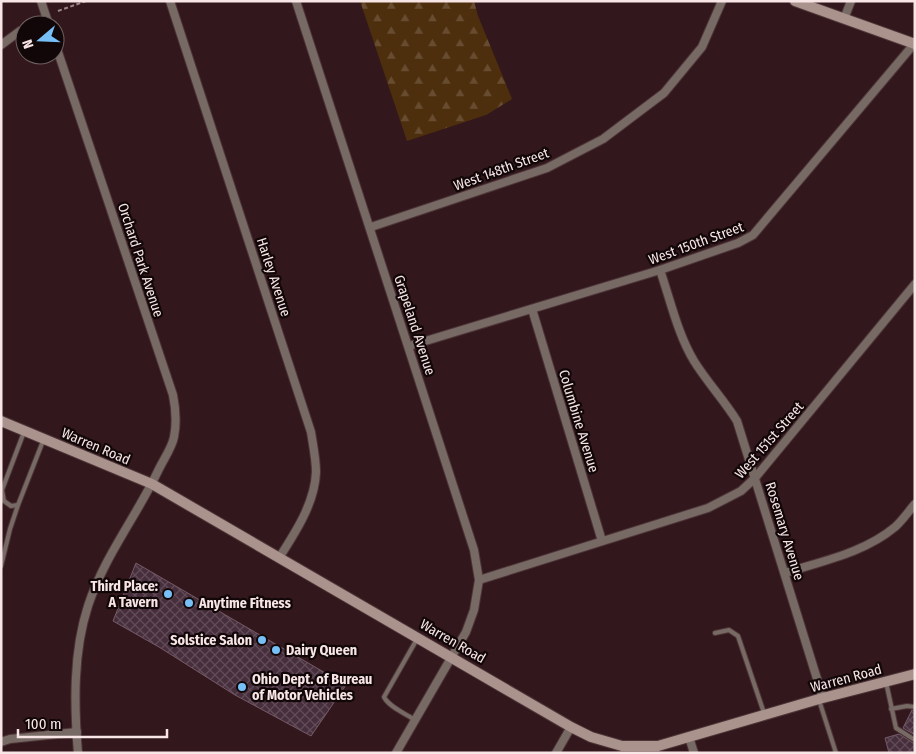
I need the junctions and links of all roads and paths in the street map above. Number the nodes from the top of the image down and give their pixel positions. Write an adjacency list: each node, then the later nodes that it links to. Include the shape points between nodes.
1 (41, 1): 9 (street)
2 (86, 1): 8 (path)
3 (170, 1): 28 (street, Harley Avenue, via 311,432 316,472 310,497 301,524)
4 (296, 1): 15 (street, Grapeland Avenue)
5 (722, 1): 15 (street, West 148th Street, via 702,47 664,93 603,139 547,168)
6 (795, 1): 10 (main road)
7 (851, 1): 10 (street)
8 (58, 11)
9 (44, 15)
10 (844, 19): 12 (main road)
11 (15, 35): 13 (street)
12 (914, 44): 16 (street, West 150th Street, via 753,235)
13 (1, 45)
14 (62, 65): 24 (street, Orchard Park Avenue, via 173,396 177,415 174,439)
15 (371, 227): 19 (street, Grapeland Avenue)
16 (660, 270): 18 (street, West 150th Street); 23 (street, Rosemary Avenue, via 694,360 737,421)
17 (915, 284): 23 (street, West 151st Street)
18 (532, 309): 19 (street, West 150th Street); 27 (street, Columbine Avenue)
19 (408, 346): 31 (street, Grapeland Avenue, via 474,550)
20 (1, 421): 21 (main road, Warren Road)
21 (25, 431): 22 (main road, Warren Road); 26 (lane, via 2,490 4,501 11,506)
22 (44, 439): 24 (main road, Warren Road); 26 (lane)
23 (755, 478): 27 (street, West 151st Street, via 742,491 708,508); 30 (street, Rosemary Avenue)
24 (152, 484): 28 (main road, Warren Road); 43 (street, Orchard Park Avenue, via 102,572 88,606 80,640)
25 (915, 504): 30 (street, via 896,526 879,539 857,550)
26 (18, 505): 29 (lane)
27 (602, 541): 31 (street, West 151st Street)
28 (279, 558): 33 (main road, Warren Road)
29 (1, 566)
30 (785, 573): 37 (street, Rosemary Avenue)
31 (479, 580): 34 (street, Grapeland Avenue, via 474,610)
32 (715, 633): 40 (lane, via 729,630 738,636)
33 (418, 637): 34 (main road, Warren Road); 41 (lane, via 384,697)
34 (452, 656): 41 (street, Grapeland Avenue); 42 (main road, Warren Road)
35 (915, 674): 36 (main road, Warren Road)
36 (886, 682): 37 (main road, Warren Road); 39 (lane)
37 (821, 698): 40 (main road, Warren Road); 51 (lane)
38 (915, 707): 39 (lane)
39 (891, 708): 45 (lane, via 896,728)
40 (765, 715): 44 (main road, Warren Road)
41 (415, 720): 48 (street, Grapeland Avenue)
42 (571, 726): 44 (main road, Warren Road, via 591,737 622,746 658,746); 49 (street)
43 (76, 732): 46 (street); 47 (street, Orchard Park Avenue)
44 (689, 737): 50 (street)
45 (915, 740)
46 (1, 742)
47 (78, 753)
48 (396, 753)
49 (556, 753)
50 (694, 753)
51 (836, 753)

